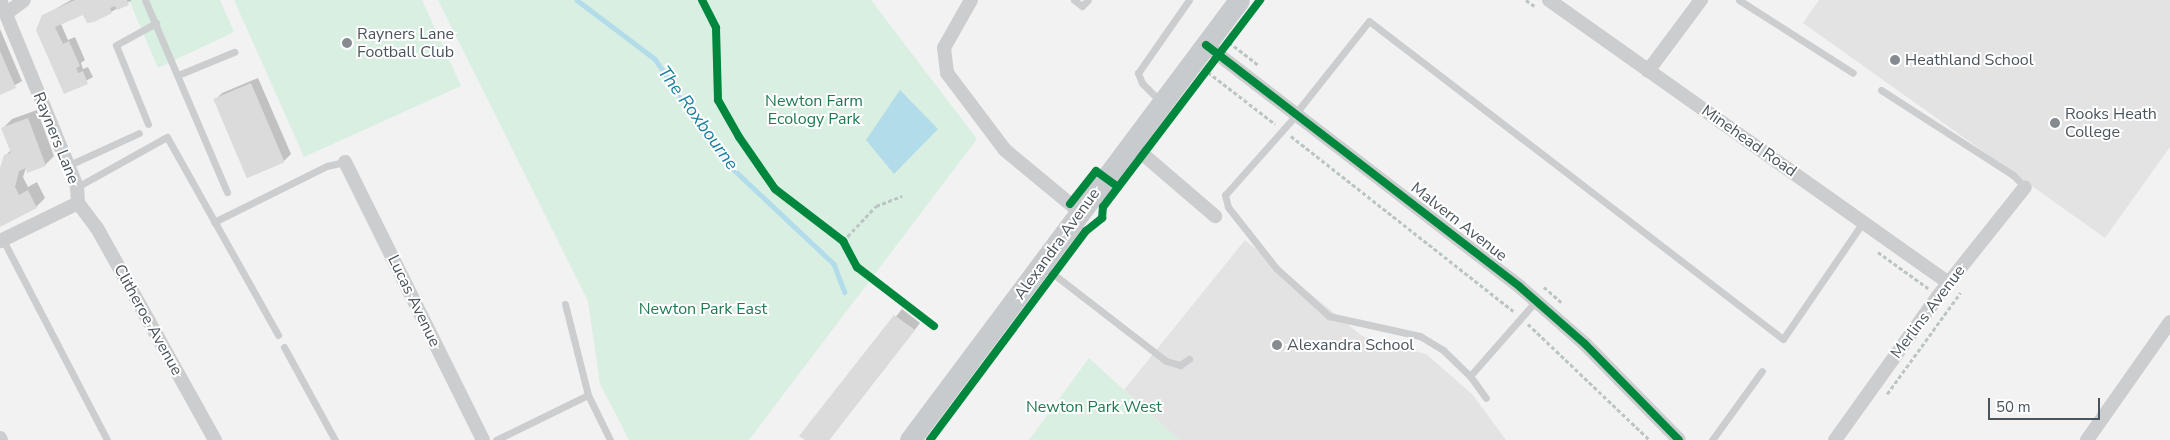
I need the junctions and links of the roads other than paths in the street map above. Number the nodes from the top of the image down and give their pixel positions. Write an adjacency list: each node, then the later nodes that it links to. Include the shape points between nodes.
1 (0, 0): 12 (street, Rayners Lane)
2 (24, 0): 12 (street)
3 (145, 0): 13 (lane)
4 (970, 0): 31 (street, via 944,48 947,73 1006,150)
5 (1074, 0): 6 (lane, via 1082,6)
6 (1088, 0)
7 (1189, 0): 20 (lane, via 1138,72 1142,83)
8 (1240, 0): 14 (main road, Alexandra Avenue)
9 (1549, 0): 16 (street, Minehead Road)
10 (1700, 0): 16 (street)
11 (1739, 0): 17 (lane)
12 (7, 13): 26 (street, Rayners Lane)
13 (156, 23): 18 (lane); 22 (lane, via 116,44)
14 (1213, 50): 20 (main road, Alexandra Avenue); 21 (street, Malvern Avenue)
15 (234, 52): 18 (lane)
16 (1648, 71): 34 (street, Minehead Road)
17 (1853, 73)
18 (178, 75): 29 (lane)
19 (1881, 90): 28 (lane, via 2013,175)
20 (1162, 103): 24 (main road, Alexandra Avenue)
21 (1296, 113): 34 (lane, via 1369,21 1784,339); 38 (street, Malvern Avenue); 45 (lane, via 1225,195 1228,207 1276,268 1329,316 1420,336 1443,350)
22 (148, 124)
23 (139, 133): 26 (lane)
24 (1131, 144): 31 (main road, Alexandra Avenue); 32 (street)
25 (346, 162): 33 (lane, via 327,166); 48 (street, Lucas Avenue)
26 (67, 166): 27 (street, Rayners Lane)
27 (77, 187): 30 (street, Rayners Lane); 33 (lane, via 167,137)
28 (2024, 188): 37 (street, Merlins Avenue)
29 (227, 192)
30 (78, 203): 35 (street, Rayners Lane); 50 (street, Clitheroe Avenue, via 97,228)
31 (1081, 213): 36 (main road, Alexandra Avenue)
32 (1215, 216)
33 (214, 222): 41 (lane)
34 (1864, 222): 37 (street, Minehead Road)
35 (1, 241): 49 (lane)
36 (1042, 266): 43 (lane, via 1166,362 1180,365); 54 (main road, Alexandra Avenue)
37 (1949, 283): 57 (street, Merlins Avenue)
38 (1536, 301): 45 (lane); 55 (street, Malvern Avenue, via 1584,344)
39 (565, 304): 46 (lane)
40 (2170, 322): 58 (street)
41 (278, 335)
42 (284, 347): 51 (lane)
43 (1189, 359)
44 (1762, 371): 56 (lane)
45 (1470, 376): 47 (lane)
46 (588, 395): 52 (lane); 53 (lane)
47 (1486, 398)
48 (481, 439)
49 (107, 440)
50 (215, 440)
51 (335, 440)
52 (496, 440)
53 (610, 440)
54 (910, 440)
55 (1679, 440)
56 (1712, 440)
57 (1835, 440)
58 (2087, 440)

